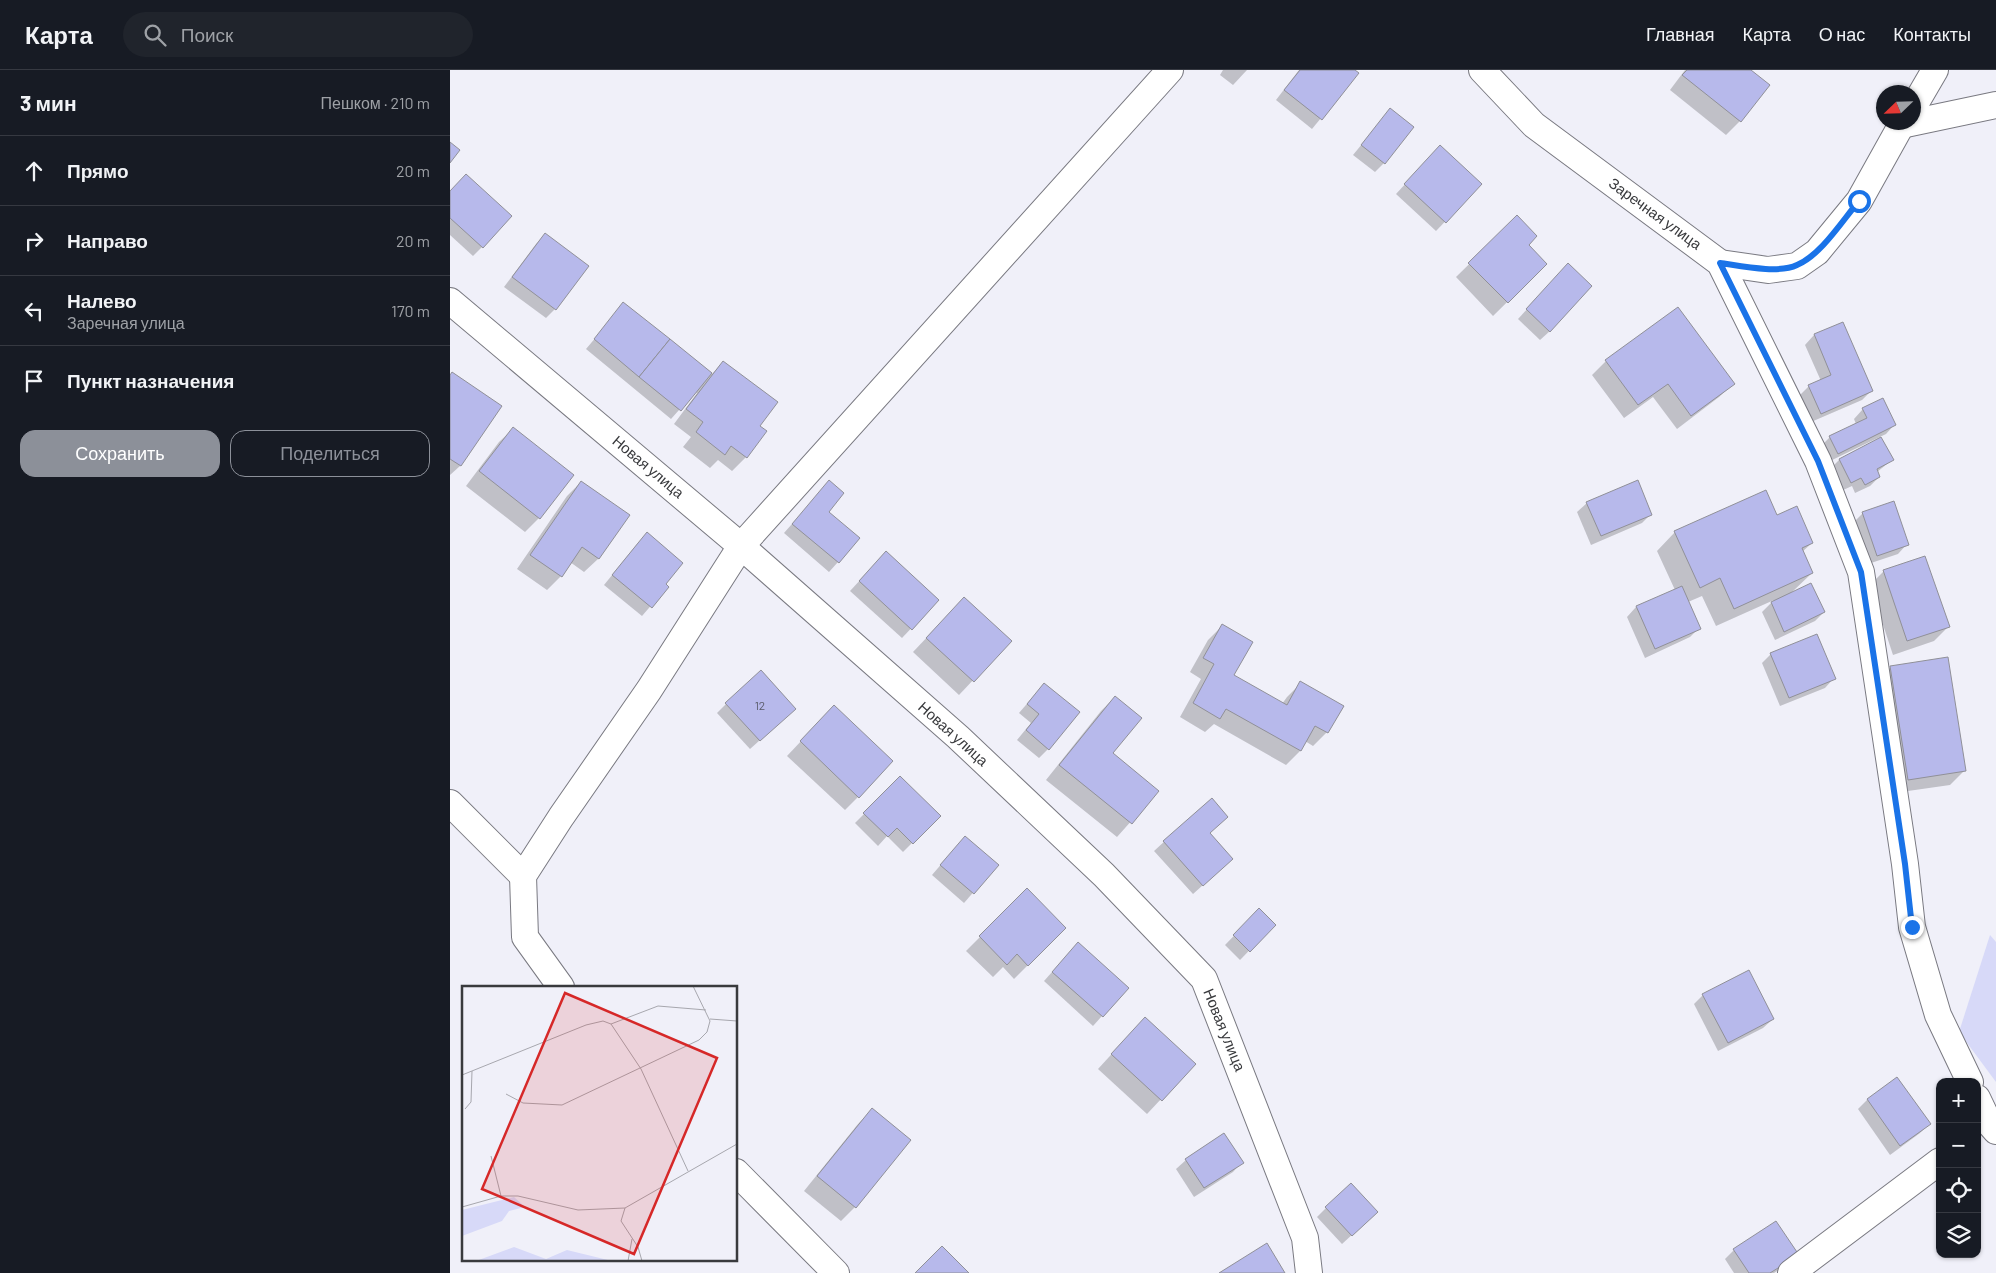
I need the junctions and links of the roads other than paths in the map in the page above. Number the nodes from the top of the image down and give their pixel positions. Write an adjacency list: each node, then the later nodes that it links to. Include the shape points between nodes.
1 (1170, 70): 10 (street)
2 (1482, 70): 8 (street, Заречная улица, via 1534,124)
3 (1936, 70): 4 (street)
4 (1921, 94)
5 (1996, 105): 6 (street)
6 (1921, 116)
7 (1899, 130): 8 (street, via 1859,201 1817,252 1797,266 1768,270)
8 (1720, 263): 14 (street, Заречная улица, via 1818,461 1861,572 1912,927 1938,1015)
9 (450, 301): 10 (street, Новая улица)
10 (741, 546): 12 (street, via 649,690); 20 (street, Новая улица, via 965,744 1104,875 1204,979 1305,1238)
11 (450, 803): 12 (street)
12 (523, 876): 13 (street, via 525,937)
13 (560, 986)
14 (1968, 1078)
15 (1981, 1109): 16 (street)
16 (1988, 1129)
17 (1936, 1164): 21 (street)
18 (738, 1174): 19 (street)
19 (836, 1273)
20 (1309, 1273)
21 (1792, 1273)

